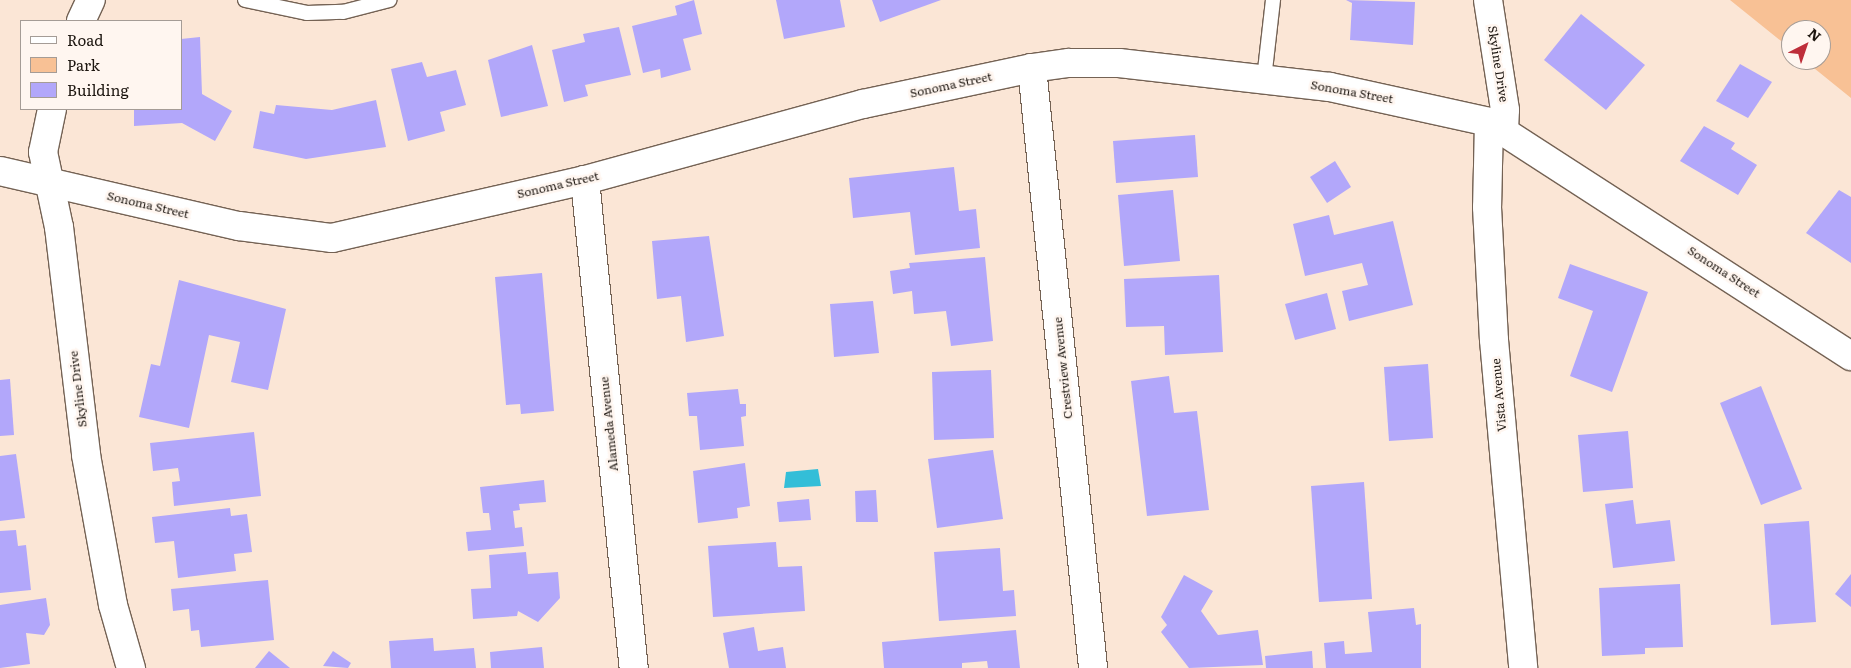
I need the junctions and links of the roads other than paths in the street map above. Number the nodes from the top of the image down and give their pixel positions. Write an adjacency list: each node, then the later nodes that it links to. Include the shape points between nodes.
1 (91, 0): 6 (street)
2 (245, 0): 3 (lane, via 307,13 343,12)
3 (388, 0)
4 (1273, 0): 8 (lane)
5 (1488, 0): 10 (street, Skyline Drive, via 1505,110)
6 (81, 20)
7 (1032, 68): 8 (street, Sonoma Street, via 1069,63 1118,63); 12 (street, Sonoma Street, via 864,104); 17 (street, Crestview Avenue)
8 (1264, 79): 10 (street, Sonoma Street, via 1330,87)
9 (52, 110): 13 (street, Skyline Drive, via 43,152)
10 (1496, 125): 14 (street, Sonoma Street); 18 (street, Vista Avenue, via 1487,207 1494,340)
11 (0, 171): 13 (street, Sonoma Street)
12 (585, 180): 13 (street, Sonoma Street, via 332,238 239,226); 16 (street, Alameda Avenue)
13 (49, 181): 15 (street, Skyline Drive, via 59,227 86,456 113,604)
14 (1851, 356)
15 (131, 668)
16 (634, 668)
17 (1093, 668)
18 (1523, 668)

